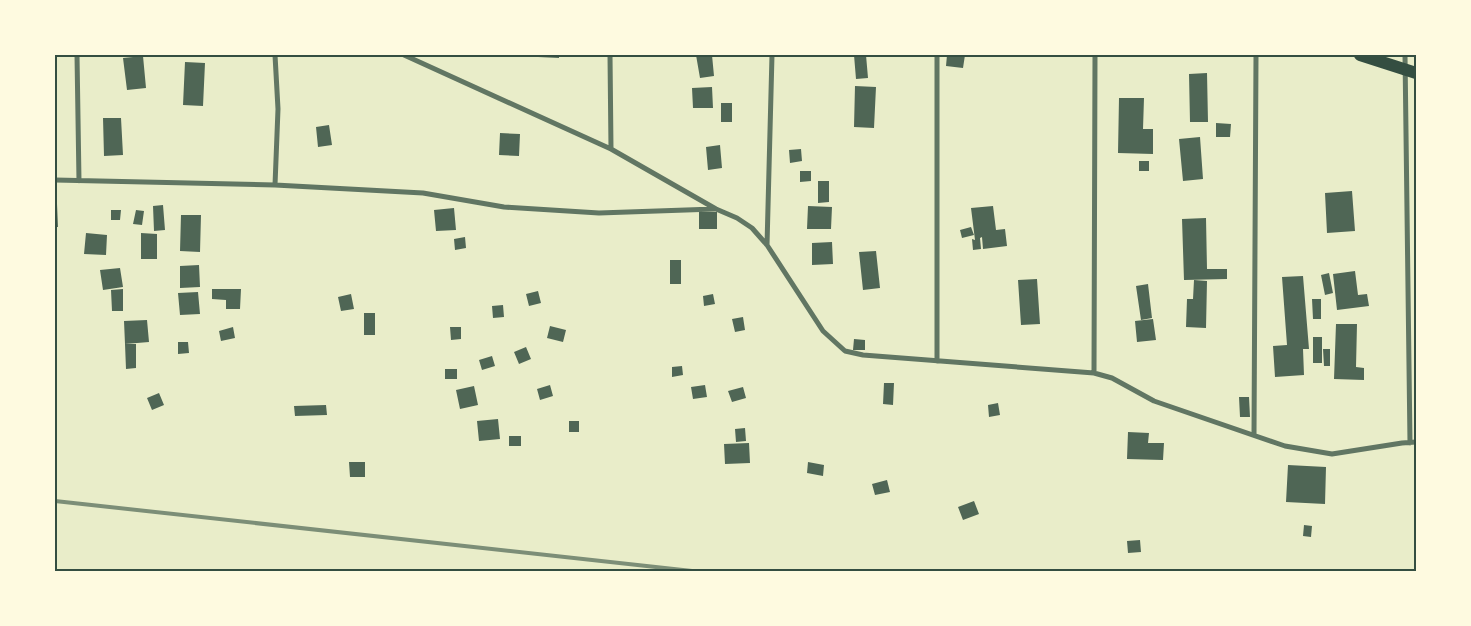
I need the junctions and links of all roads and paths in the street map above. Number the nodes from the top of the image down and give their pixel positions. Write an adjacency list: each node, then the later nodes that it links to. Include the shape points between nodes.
1 (77, 55): 16 (street)
2 (275, 55): 17 (street, via 278,109)
3 (404, 55): 12 (street)
4 (417, 55): 12 (street)
5 (610, 55): 14 (street)
6 (772, 55): 19 (street)
7 (937, 55): 20 (street)
8 (1094, 55): 21 (street)
9 (1256, 55): 22 (street)
10 (1360, 55): 13 (main road)
11 (1405, 55): 13 (street)
12 (417, 62): 14 (street)
13 (1411, 71): 24 (street)
14 (611, 149): 18 (street)
15 (55, 180): 16 (street)
16 (79, 181): 17 (street)
17 (275, 185): 18 (street, via 423,193 504,207 599,213)
18 (716, 209): 19 (street, via 752,228)
19 (767, 245): 20 (street, via 823,331 845,351)
20 (937, 361): 21 (street)
21 (1094, 373): 22 (street, via 1112,378 1154,401)
22 (1254, 435): 24 (street, via 1285,446 1332,454)
23 (1416, 442): 24 (street)
24 (1410, 443)

